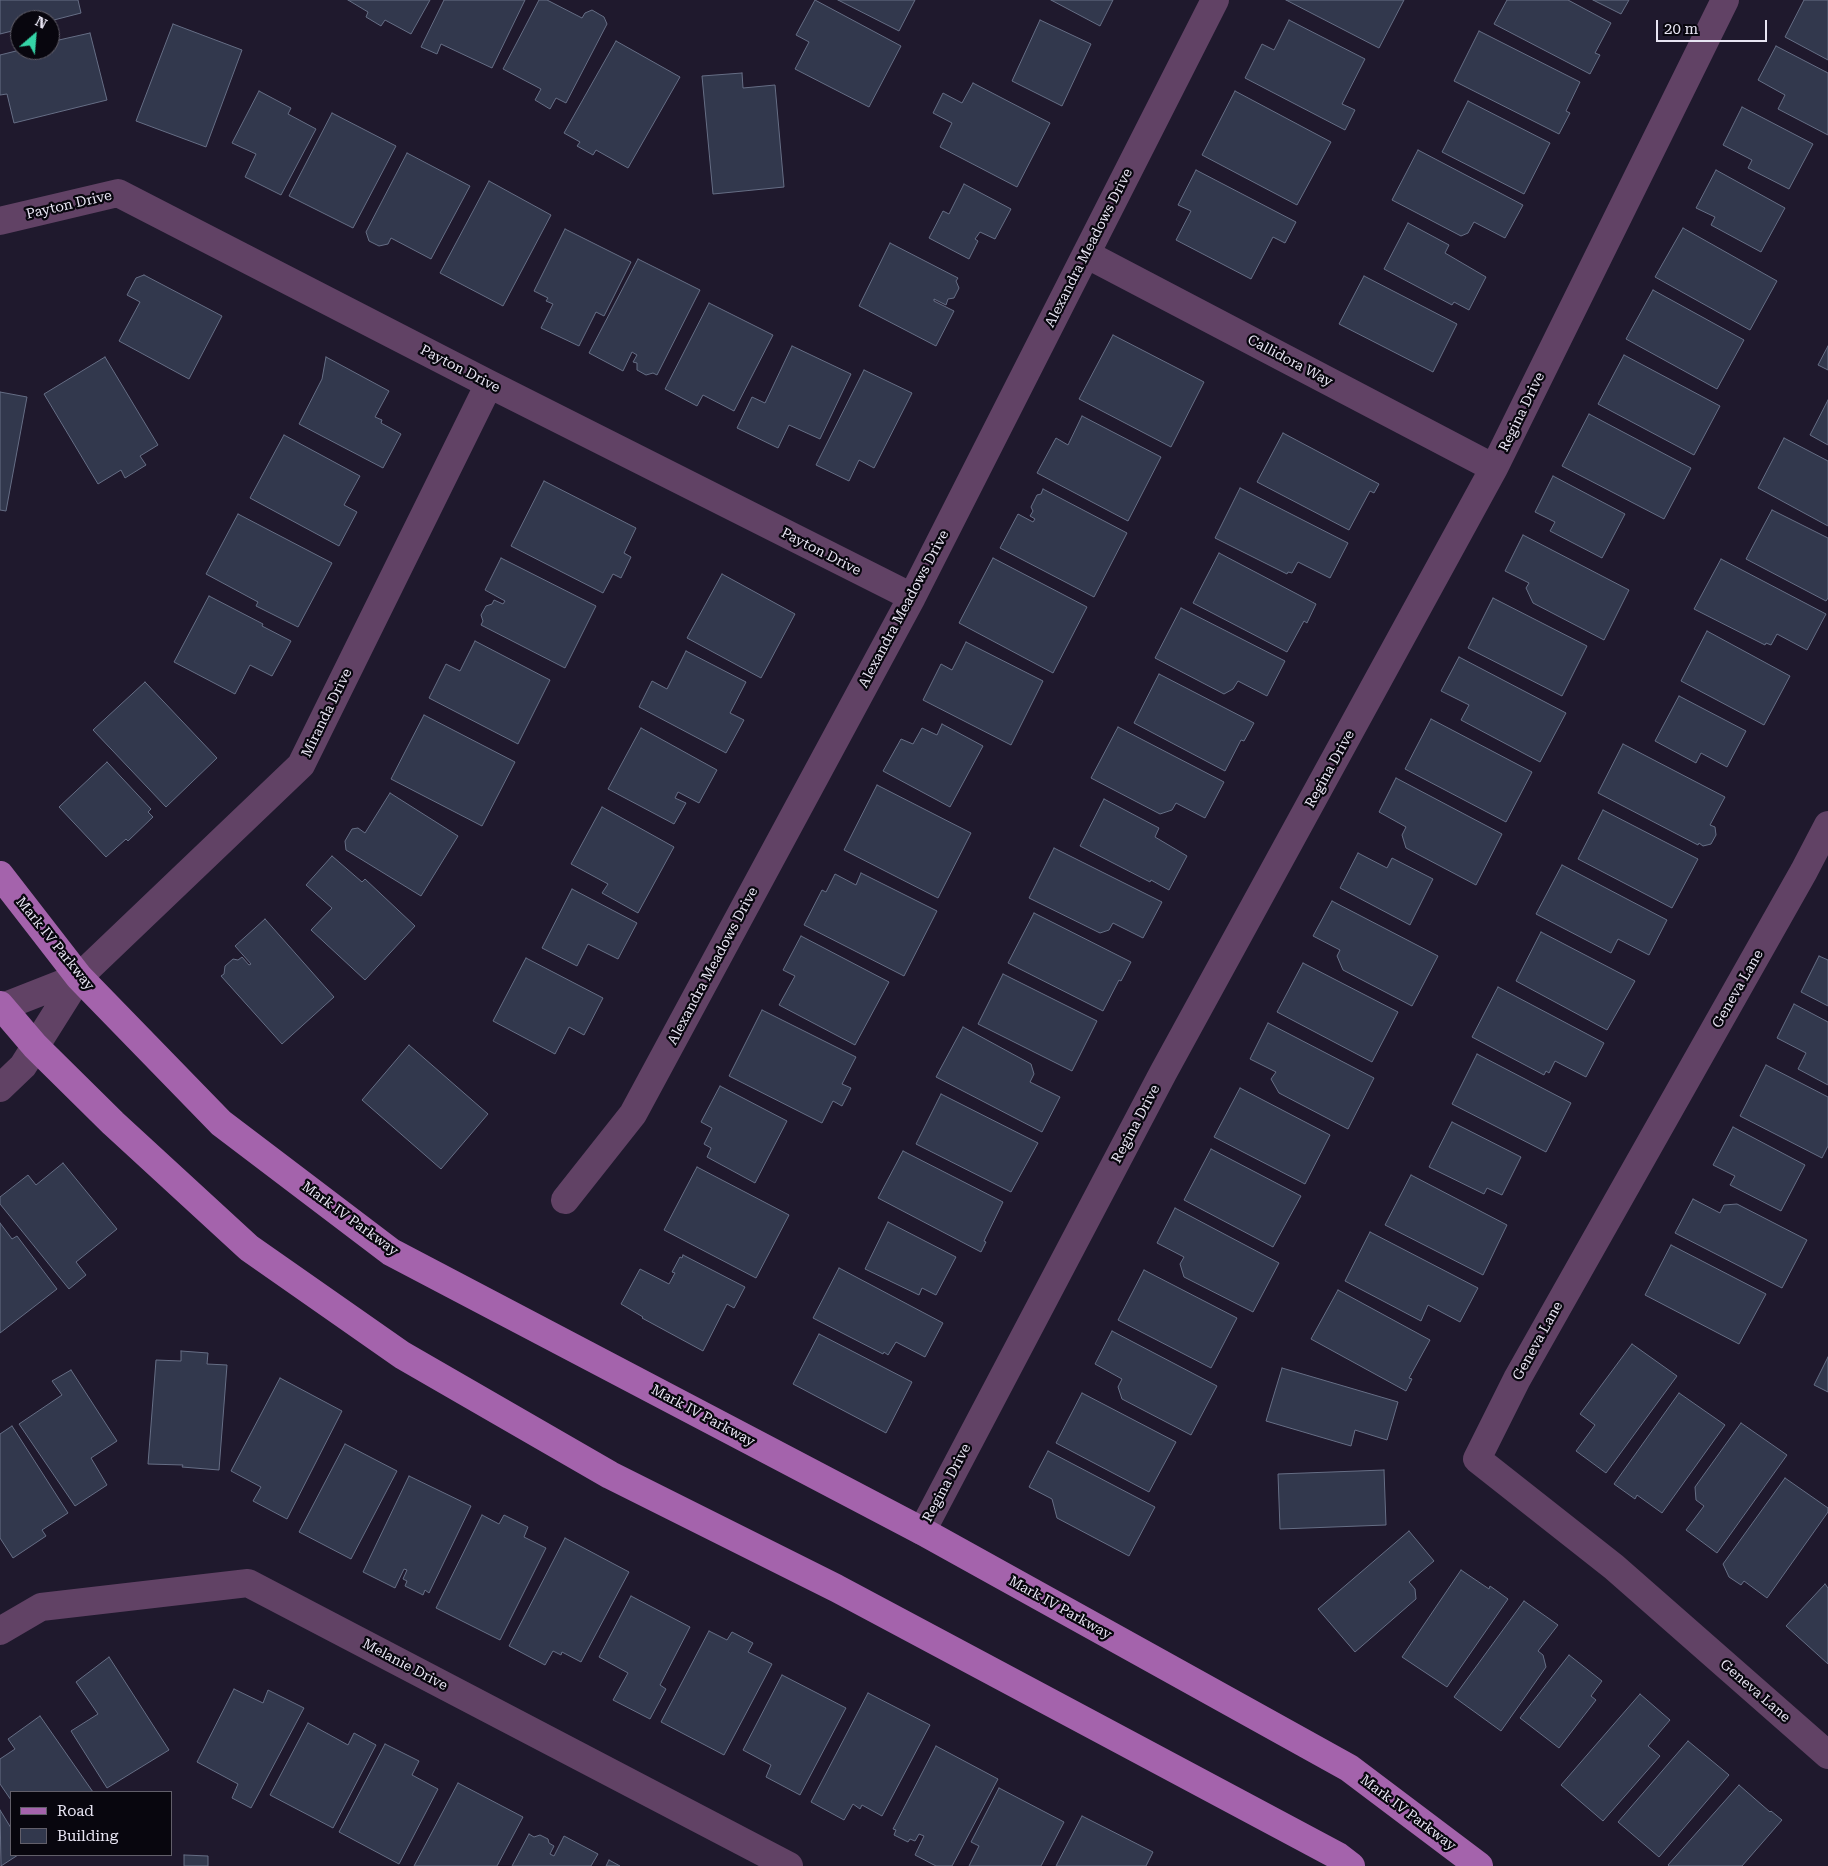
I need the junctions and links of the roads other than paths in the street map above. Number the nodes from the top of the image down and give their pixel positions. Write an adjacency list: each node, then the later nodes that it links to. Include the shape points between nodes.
1 (1215, 0): 4 (street, Alexandra Meadows Drive)
2 (1725, 0): 6 (street, Regina Drive)
3 (0, 221): 5 (street, Payton Drive, via 118,193)
4 (1086, 254): 6 (street, Callidora Way); 7 (street, Alexandra Meadows Drive)
5 (489, 384): 7 (street, Payton Drive); 10 (street, Miranda Drive, via 301,765)
6 (1494, 468): 15 (street, Regina Drive, via 1163,1073)
7 (912, 597): 14 (street, Alexandra Meadows Drive, via 633,1114)
8 (1828, 825): 17 (street, Geneva Lane, via 1517,1379 1477,1459 1614,1567)
9 (0, 875): 10 (main road, Mark IV Parkway)
10 (79, 977): 11 (street, Miranda Drive); 12 (street, Miranda Drive); 15 (main road, Mark IV Parkway, via 221,1123 392,1252)
11 (1, 1007): 12 (main road)
12 (35, 1046): 13 (street, Miranda Drive, via 23,1066); 19 (main road, via 249,1248 402,1355 610,1475 836,1588)
13 (0, 1088)
14 (565, 1200)
15 (922, 1531): 20 (main road, Mark IV Parkway, via 1349,1768)
16 (0, 1631): 18 (street, Melanie Drive, via 41,1607 248,1583)
17 (1828, 1755)
18 (789, 1866)
19 (1351, 1866)
20 (1479, 1866)

